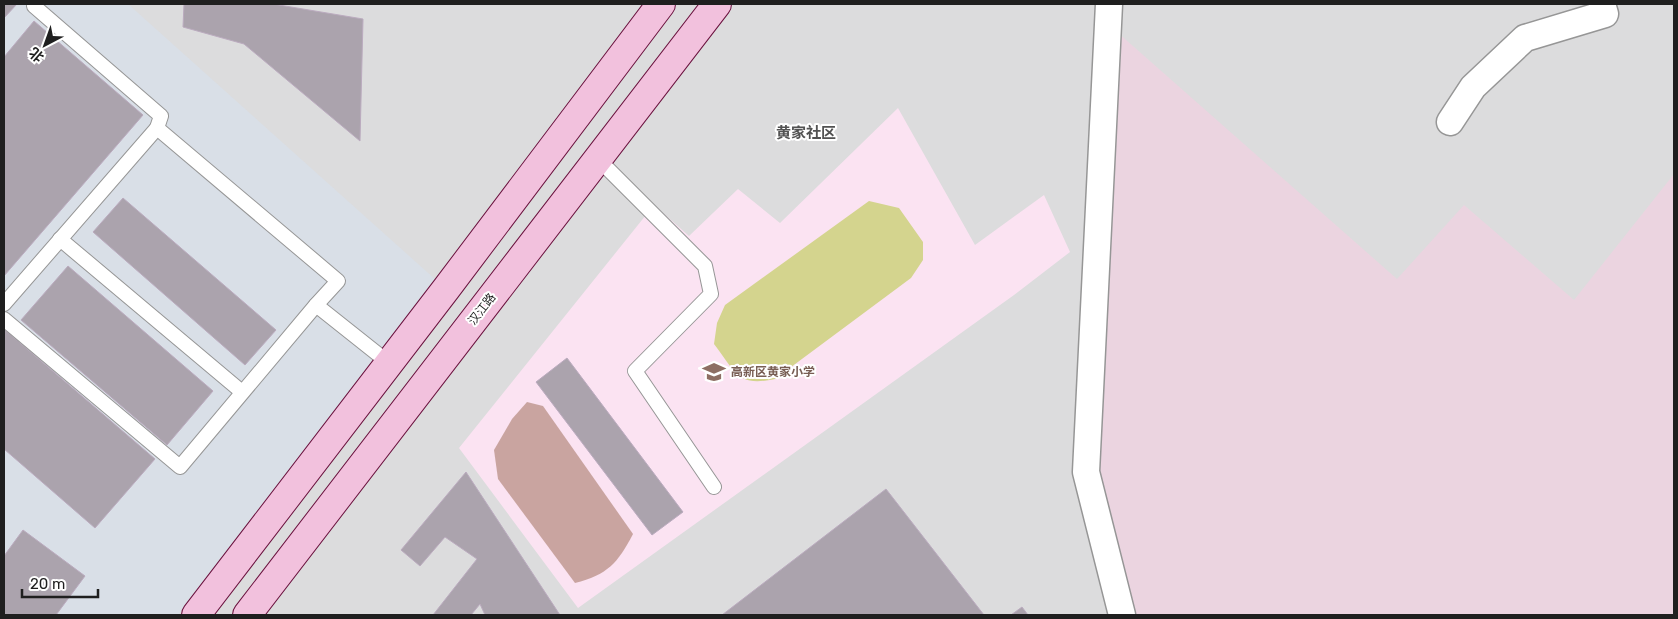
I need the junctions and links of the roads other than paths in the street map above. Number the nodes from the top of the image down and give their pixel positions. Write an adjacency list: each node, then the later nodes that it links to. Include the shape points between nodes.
1 (661, 4): 13 (main road)
2 (717, 4): 8 (main road, 汉江路)
3 (1109, 4): 18 (street, via 1086,472)
4 (1602, 4): 6 (street, via 1605,14 1526,38 1473,87)
5 (34, 6): 7 (lane, via 161,116)
6 (1450, 122)
7 (157, 128): 9 (lane); 11 (lane, via 338,281)
8 (598, 159): 15 (lane, via 705,266 710,294 635,371); 17 (main road, 汉江路)
9 (60, 239): 10 (lane); 14 (lane)
10 (4, 304)
11 (316, 305): 13 (lane); 14 (lane)
12 (4, 319): 14 (lane, via 180,467)
13 (389, 363): 16 (main road)
14 (242, 392)
15 (714, 488)
16 (196, 615)
17 (247, 615)
18 (1122, 615)

